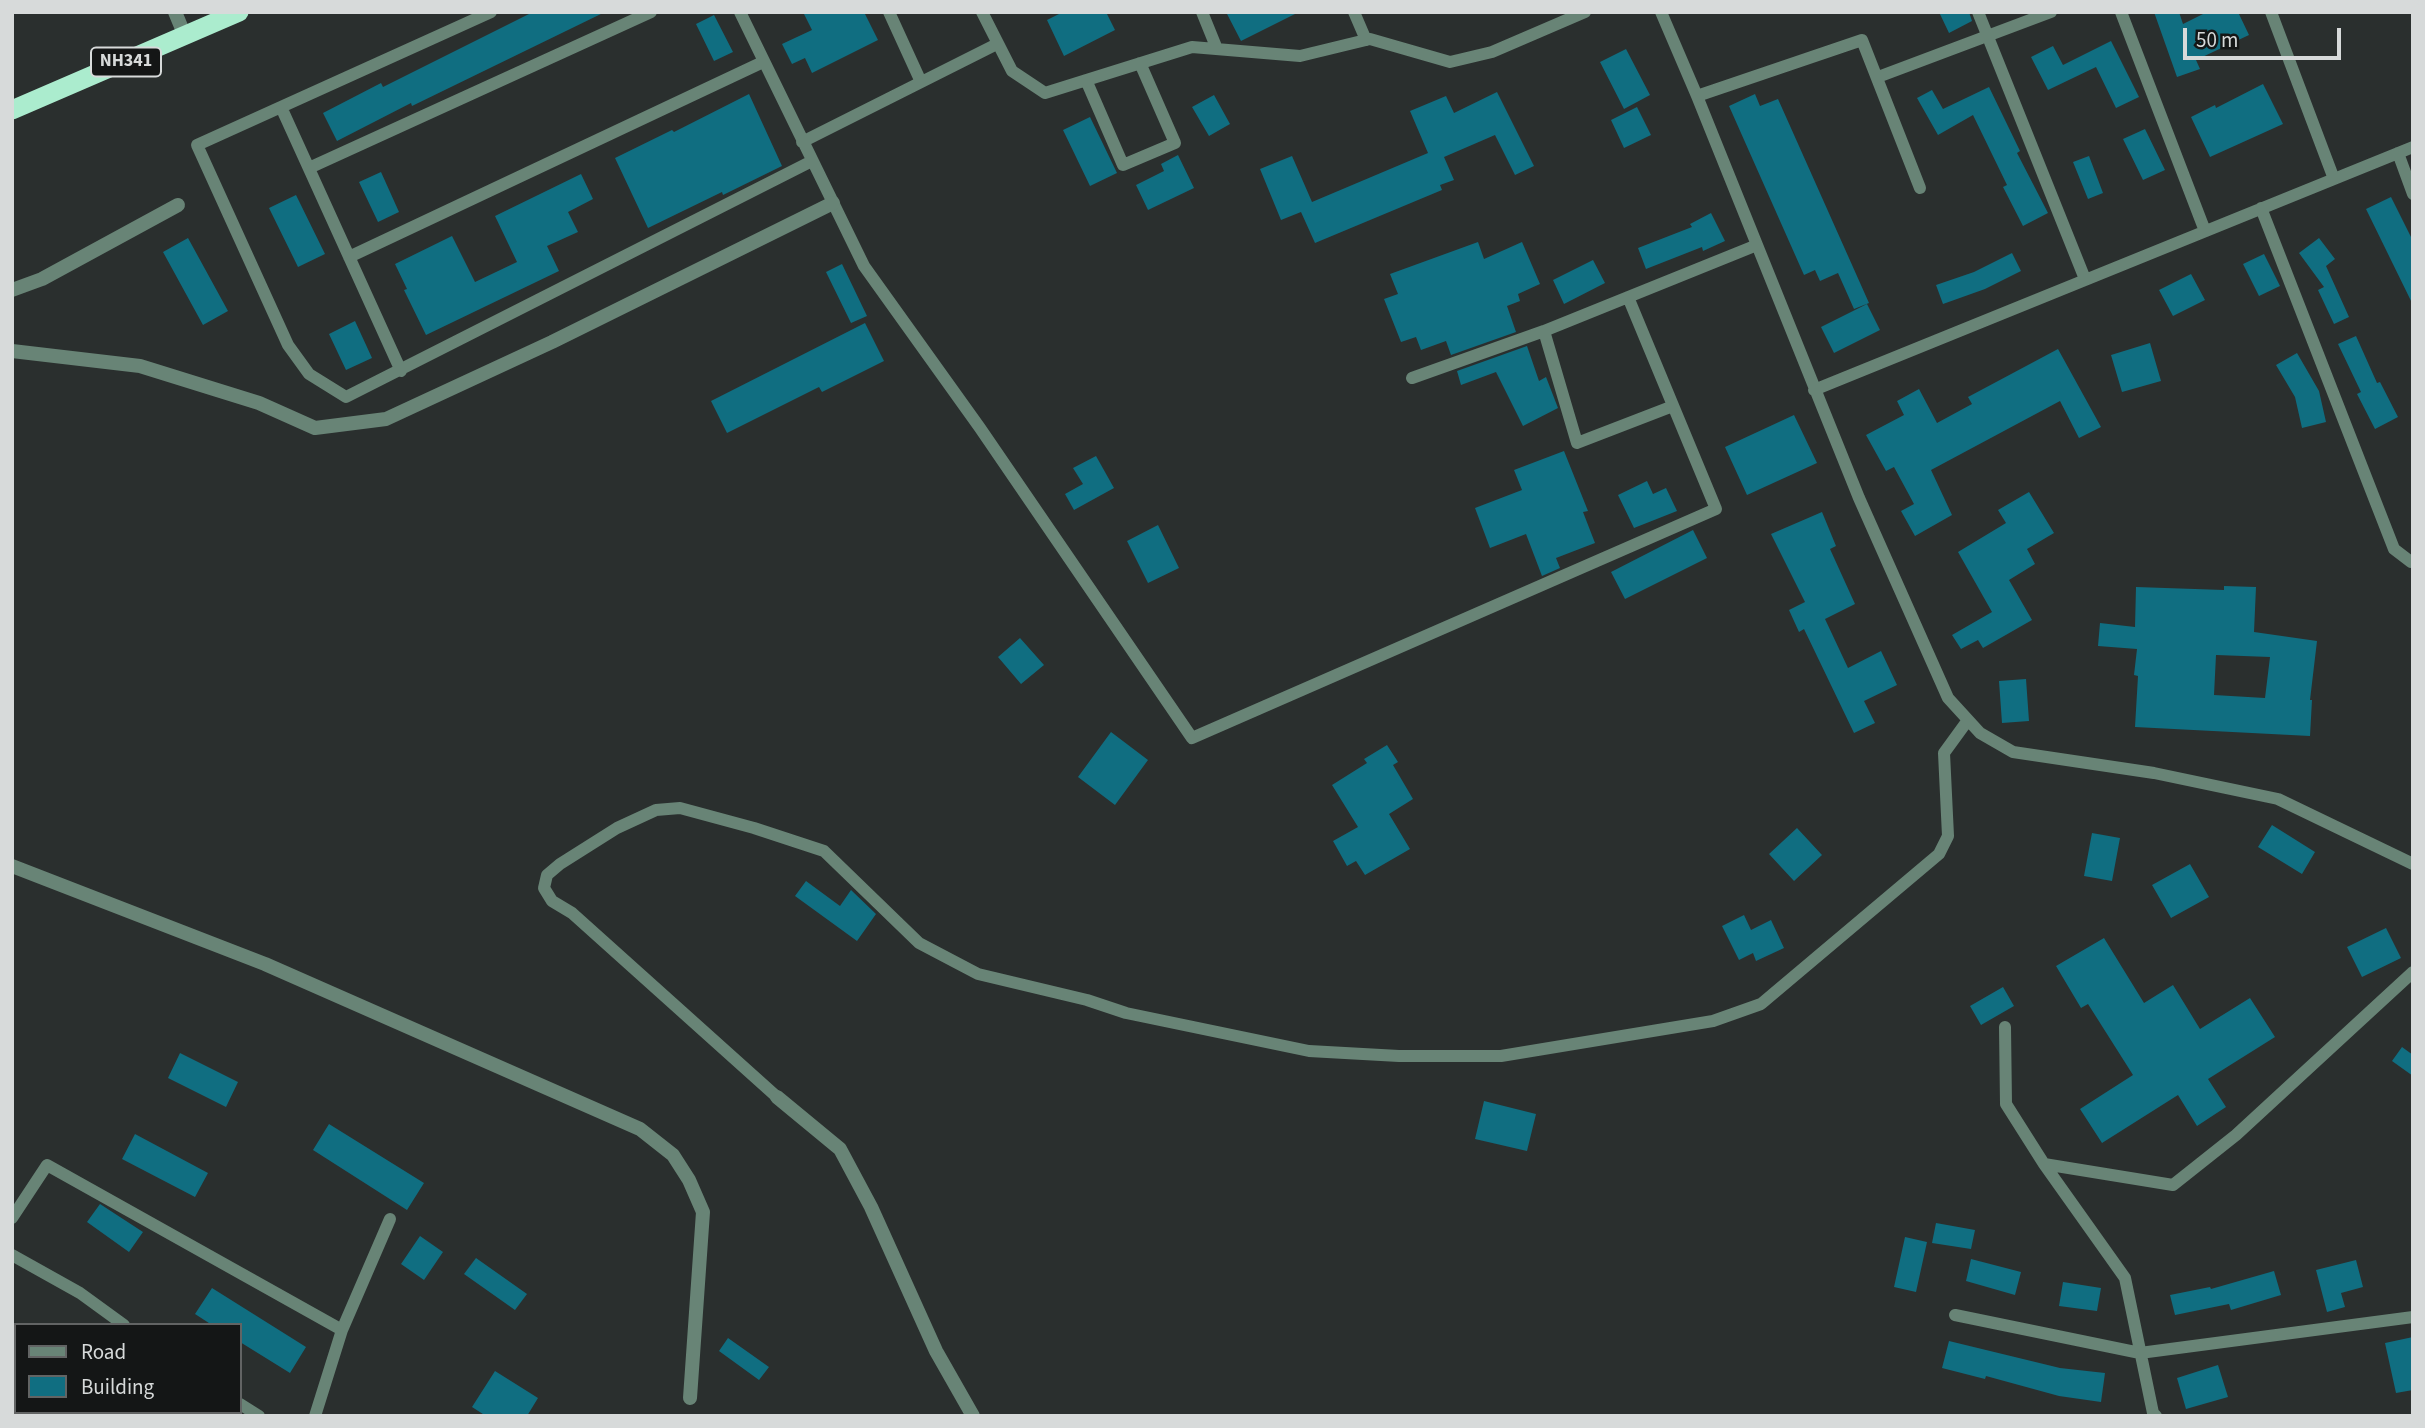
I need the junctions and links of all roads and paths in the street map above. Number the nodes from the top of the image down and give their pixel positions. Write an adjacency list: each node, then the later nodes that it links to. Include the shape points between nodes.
1 (175, 12): 16 (street)
2 (239, 12): 16 (highway, NH341)
3 (491, 12): 27 (lane)
4 (652, 12): 33 (lane)
5 (740, 12): 21 (lane)
6 (889, 12): 25 (lane)
7 (982, 12): 19 (lane)
8 (1202, 12): 20 (lane)
9 (1354, 12): 18 (lane)
10 (1585, 12): 18 (lane, via 1492,52 1450,62)
11 (1661, 12): 26 (lane)
12 (1978, 12): 17 (lane)
13 (2051, 12): 17 (lane)
14 (2121, 12): 40 (lane)
15 (2271, 12): 34 (lane)
16 (185, 36): 28 (highway, NH341)
17 (1988, 37): 23 (lane); 43 (lane)
18 (1366, 40): 20 (lane, via 1300,56)
19 (997, 44): 24 (lane, via 1013,71 1045,93); 25 (lane)
20 (1217, 49): 22 (lane, via 1192,47)
21 (764, 62): 29 (lane); 42 (lane)
22 (1140, 63): 24 (lane); 24 (lane, via 1175,143 1123,165)
23 (1878, 77): 26 (lane, via 1862,40); 35 (lane)
24 (1086, 80)
25 (921, 82): 29 (lane)
26 (1698, 96): 41 (lane)
27 (281, 107): 33 (lane); 48 (lane, via 197,145 214,183 288,345 309,374 346,397)
28 (12, 110)
29 (802, 142): 32 (lane)
30 (2413, 147): 31 (lane)
31 (2398, 153): 34 (lane); 36 (lane)
32 (812, 161): 37 (lane); 48 (lane)
33 (309, 168): 42 (lane)
34 (2334, 179): 39 (lane)
35 (1920, 188)
36 (2413, 194)
37 (833, 203): 47 (street, via 386,419 315,428 259,403 140,366); 51 (lane, via 864,266 1192,737 1716,509)
38 (178, 205): 44 (street, via 42,279)
39 (2261, 208): 40 (lane); 52 (lane, via 2394,549)
40 (2205, 231): 43 (lane)
41 (1757, 245): 45 (lane); 50 (lane)
42 (349, 257): 48 (lane)
43 (2085, 279): 50 (lane)
44 (12, 290)
45 (1628, 297): 46 (lane); 51 (lane)
46 (1544, 331): 49 (lane); 51 (lane, via 1577,443)
47 (12, 351)
48 (401, 371)
49 (1412, 378)
50 (1814, 390): 53 (lane, via 1948,698)
51 (1673, 406)
52 (2413, 562)
53 (1968, 720): 54 (lane, via 1980,733 2013,752 2154,773 2278,799); 58 (lane, via 1944,753 1948,836 1939,855 1761,1004 1713,1021 1501,1056 1308,1051 1126,1013 978,974 919,943 824,851 680,808 656,810 617,828 547,875 544,888 552,901 572,913)
54 (2413, 864)
55 (12, 866): 68 (street, via 265,964 640,1129 673,1155 703,1212)
56 (2413, 972): 59 (lane, via 2236,1135 2173,1185)
57 (2005, 1027): 59 (lane, via 2006,1104)
58 (777, 1097): 72 (street, via 840,1149 936,1351)
59 (2044, 1164): 67 (lane, via 2125,1278)
60 (12, 1218): 66 (lane, via 47,1166)
61 (390, 1219): 66 (lane)
62 (12, 1255): 65 (lane, via 80,1293)
63 (1955, 1315): 67 (lane)
64 (2413, 1317): 67 (lane)
65 (121, 1323)
66 (342, 1331): 71 (lane)
67 (2140, 1353): 73 (lane)
68 (690, 1398)
69 (242, 1405): 70 (lane)
70 (259, 1416)
71 (314, 1416)
72 (973, 1416)
73 (2156, 1416)

